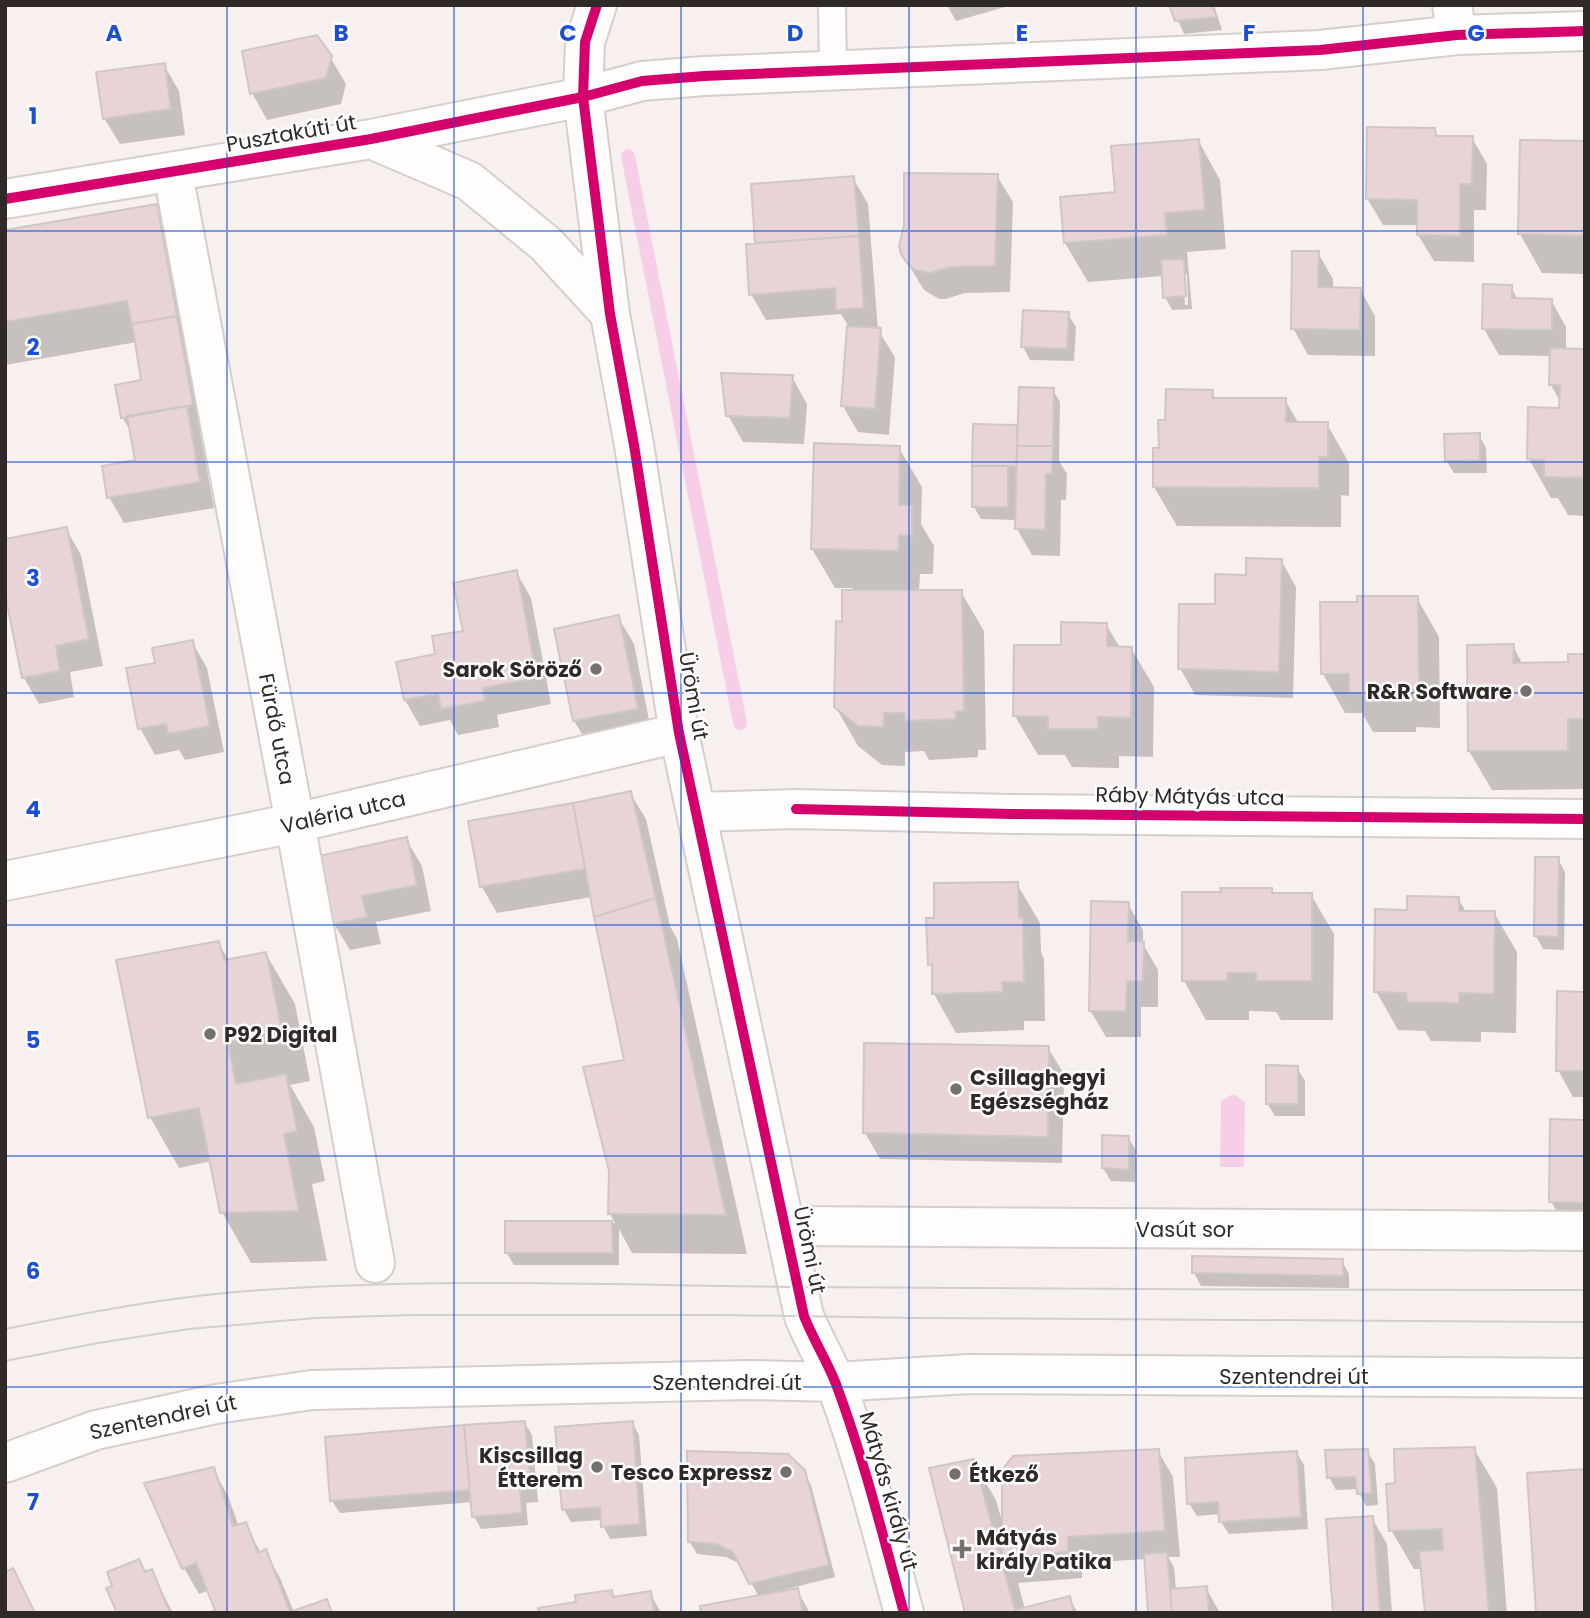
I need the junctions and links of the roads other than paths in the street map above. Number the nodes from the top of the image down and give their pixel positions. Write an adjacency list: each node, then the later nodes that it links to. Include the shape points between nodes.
1 (597, 5): 6 (street, Ürömi út, via 585,42)
2 (832, 5): 5 (lane)
3 (1454, 20): 4 (street, Pusztakúti út); 5 (street, Pusztakúti út, via 1320,50)
4 (1585, 31)
5 (833, 72): 6 (street, Pusztakúti út, via 642,81)
6 (583, 97): 7 (street, Pusztakúti út); 10 (street, Ürömi út)
7 (371, 139): 9 (street, Pusztakúti út); 10 (street, via 470,181 546,244)
8 (177, 195): 14 (street, Fürdő utca)
9 (5, 199)
10 (610, 314): 11 (street, Ürömi út)
11 (679, 733): 12 (street, Ürömi út); 14 (street, Valéria utca)
12 (697, 812): 13 (street, Ráby Mátyás utca, via 796,809); 16 (street, Ürömi út)
13 (1585, 819)
14 (295, 823): 15 (street, Valéria utca); 18 (street, Fürdő utca)
15 (5, 881)
16 (785, 1226): 17 (street, Vasút sor); 20 (street, Ürömi út, via 804,1316)
17 (1585, 1231)
18 (375, 1263)
19 (1585, 1378): 20 (street, Szentendrei út, via 969,1374)
20 (835, 1382): 21 (street, Szentendrei út, via 312,1390 216,1404 96,1430); 22 (street, Mátyás király út)
21 (5, 1463)
22 (904, 1613)

